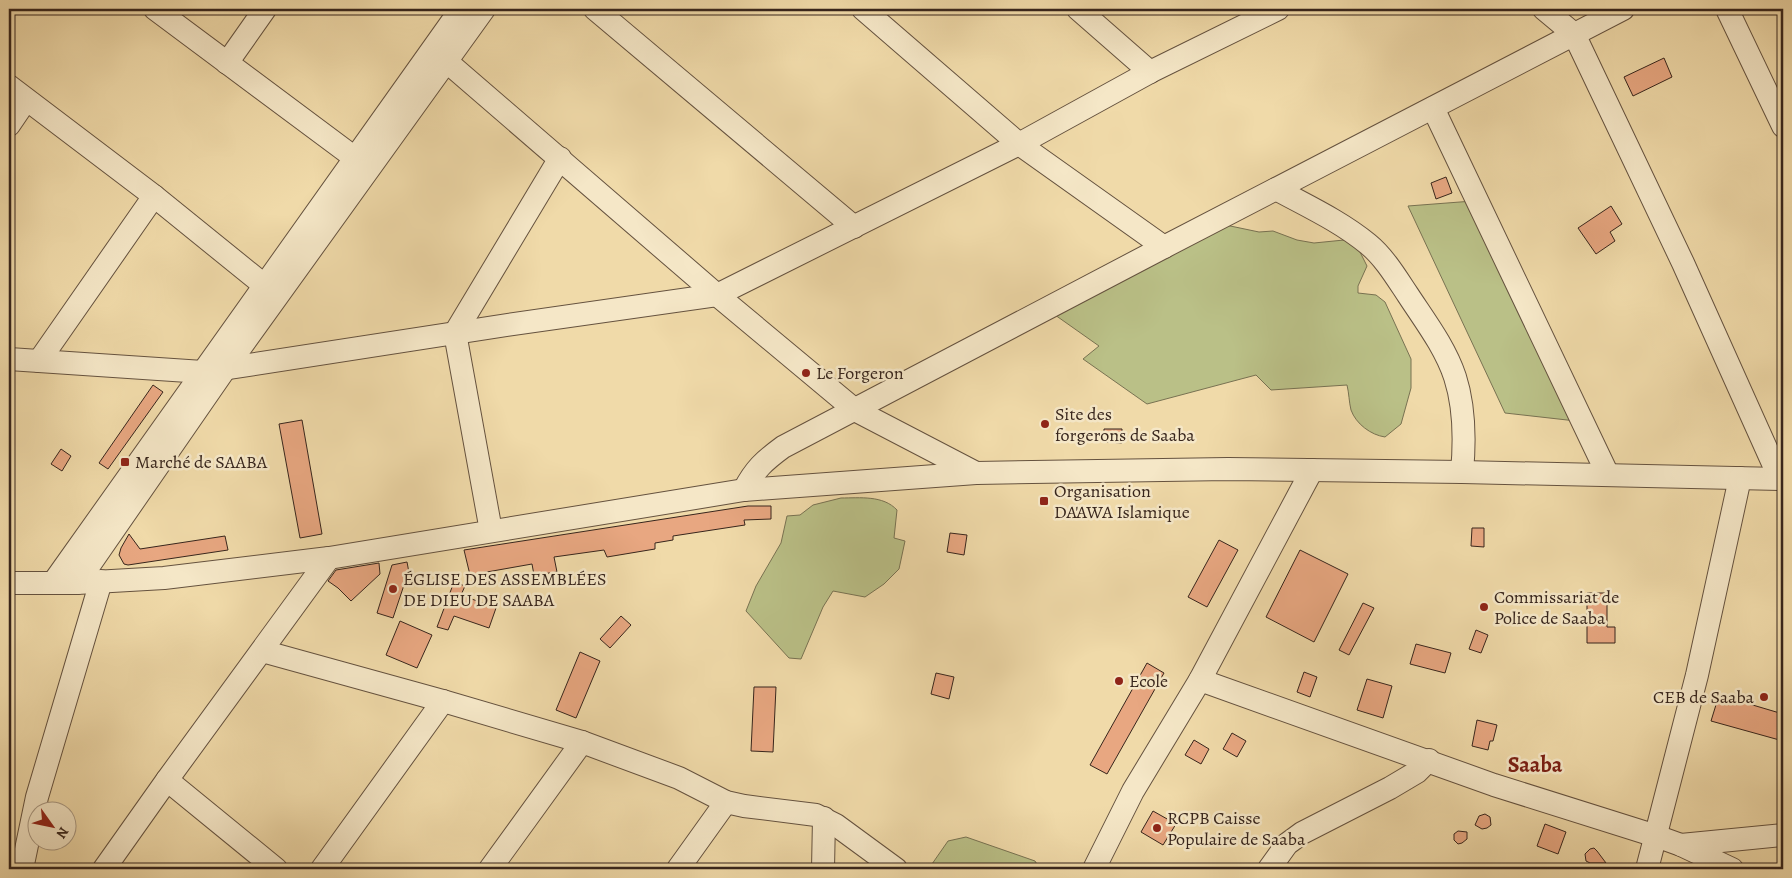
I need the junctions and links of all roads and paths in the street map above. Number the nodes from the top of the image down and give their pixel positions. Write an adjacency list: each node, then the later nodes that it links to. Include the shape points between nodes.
1 (155, 9): 14 (street)
2 (265, 9): 14 (street)
3 (461, 9): 23 (street)
4 (484, 9): 13 (street)
5 (595, 9): 27 (street)
6 (863, 9): 22 (street)
7 (1078, 9): 15 (street)
8 (1278, 9): 15 (street)
9 (1544, 9): 12 (street)
10 (1623, 9): 12 (street)
11 (1727, 9): 17 (street)
12 (1574, 34): 19 (street); 42 (street)
13 (446, 61): 24 (street); 29 (street)
14 (227, 63): 23 (street)
15 (1150, 72): 22 (street)
16 (9, 86): 18 (street)
17 (1775, 90): 21 (street)
18 (26, 100): 20 (street); 26 (street)
19 (1433, 108): 25 (street); 40 (street)
20 (9, 125)
21 (1783, 126)
22 (1019, 144): 27 (street); 28 (street)
23 (355, 158): 29 (street)
24 (560, 158): 30 (street); 31 (street)
25 (1276, 189): 28 (street); 38 (street, via 1344,227 1369,245 1435,335 1455,377 1463,416)
26 (154, 196): 29 (street); 33 (street)
27 (854, 227): 30 (street)
28 (1164, 247): 36 (street)
29 (271, 291): 34 (street); 35 (street)
30 (717, 295): 31 (street); 36 (street)
31 (455, 333): 34 (street); 44 (street)
32 (9, 359): 33 (street)
33 (39, 361): 35 (street)
34 (226, 369): 35 (street); 49 (street)
35 (203, 372): 48 (street)
36 (855, 410): 39 (street); 43 (street, via 783,447 761,463)
37 (1312, 470): 38 (street); 39 (street); 51 (street)
38 (1462, 472): 40 (street)
39 (976, 473): 43 (street)
40 (1608, 476): 41 (street)
41 (1740, 478): 42 (street); 59 (street, via 1697,675)
42 (1782, 479)
43 (744, 490): 44 (street)
44 (491, 531): 45 (street)
45 (329, 558): 46 (street, via 164,578); 50 (street)
46 (102, 581): 49 (street); 61 (street, via 37,797)
47 (9, 583): 48 (street)
48 (53, 583): 49 (street)
49 (77, 583)
50 (262, 651): 52 (street); 55 (street)
51 (1200, 680): 54 (street); 69 (street, via 1133,791)
52 (443, 701): 53 (street); 64 (street)
53 (582, 742): 56 (street, via 679,778); 65 (street)
54 (1429, 760): 59 (street); 70 (street, via 1417,772 1390,788 1294,838)
55 (167, 780): 62 (street); 63 (street)
56 (726, 802): 57 (street); 66 (street)
57 (824, 818): 67 (street); 68 (street)
58 (1783, 834): 60 (street)
59 (1656, 836): 60 (street); 71 (street)
60 (1681, 845): 72 (street)
61 (22, 869)
62 (104, 869)
63 (276, 869)
64 (322, 869)
65 (490, 869)
66 (678, 869)
67 (823, 869)
68 (896, 869)
69 (1094, 869)
70 (1269, 869)
71 (1647, 869)
72 (1732, 869)

